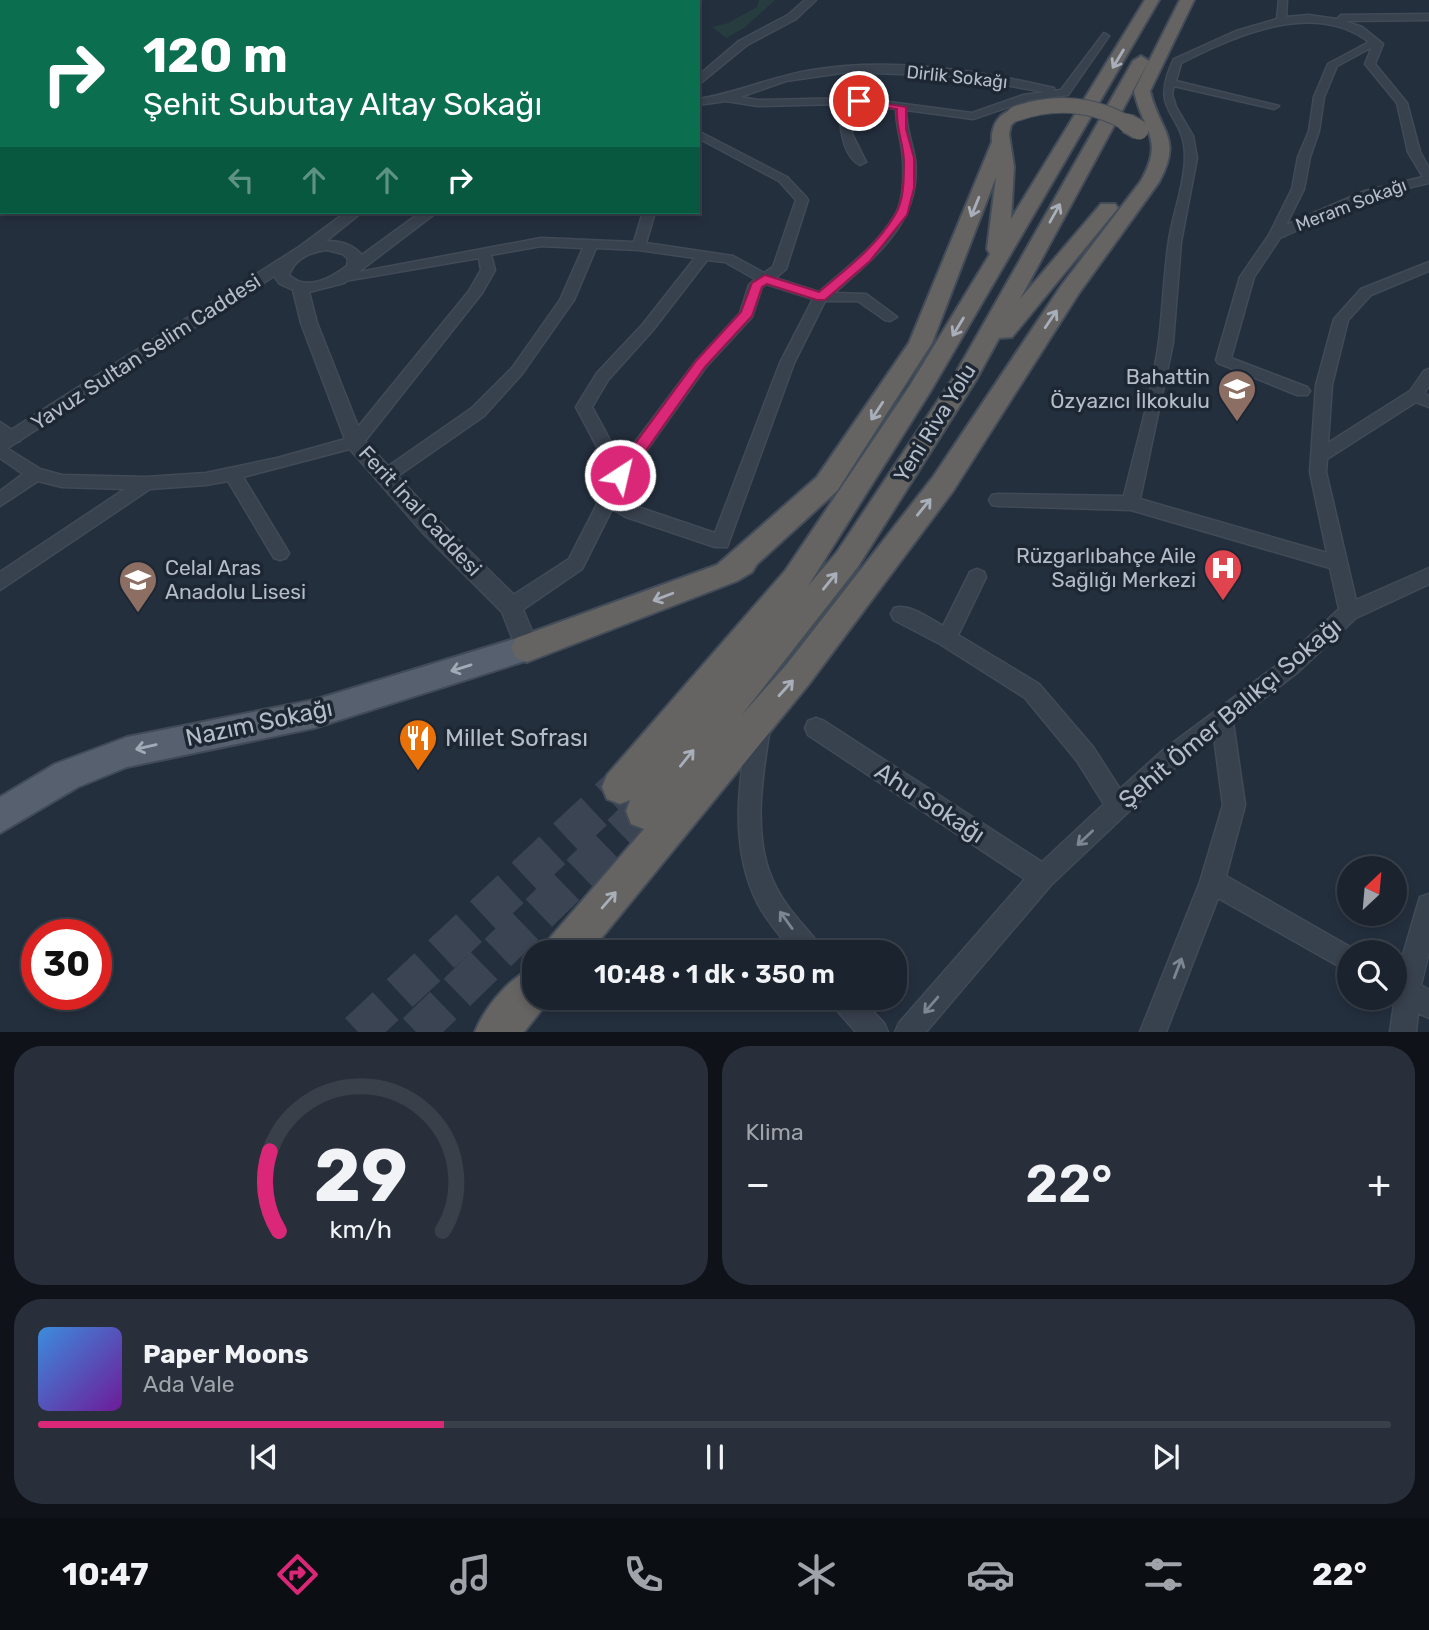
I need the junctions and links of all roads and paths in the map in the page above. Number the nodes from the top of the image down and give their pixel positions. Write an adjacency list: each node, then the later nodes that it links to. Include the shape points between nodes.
1 (811, 0): 11 (street, via 792,17 743,43)
2 (1152, 0): 39 (highway, Yeni Riva Yolu, one-way to 39)
3 (1175, 0): 47 (highway, Yeni Riva Yolu, one-way to 3)
4 (1187, 0): 22 (highway, via 1142,91)
5 (1283, 0): 7 (street)
6 (1429, 17): 8 (street)
7 (1281, 20): 8 (street); 12 (street, via 1213,42 1177,61)
8 (1327, 20): 10 (street, via 1355,26)
9 (1104, 36): 13 (street)
10 (1375, 42): 24 (street, via 1370,64 1402,103 1414,152); 29 (street, via 1333,64 1319,97 1298,189)
11 (700, 80)
12 (1169, 82): 17 (street); 61 (street, via 1167,94 1188,136 1191,158 1175,242 1166,343)
13 (1064, 93): 14 (street, Dirlik Sokağı, via 952,74 844,70 784,78); 18 (street, via 1027,97 973,116)
14 (726, 98): 15 (street); 16 (street, via 758,103)
15 (700, 102)
16 (845, 102): 18 (street); 23 (street, via 847,140)
17 (1274, 106)
18 (901, 107): 43 (street, via 909,158 909,188 902,215 866,258)
19 (1139, 130): 21 (highway, bridge, via 1106,112 1047,105 1006,119); 22 (highway, via 1156,142); 47 (highway, via 1150,148 1149,157)
20 (700, 137): 40 (street, via 783,179 802,200 779,269)
21 (1000, 143): 39 (highway, via 1006,163 1003,216); 65 (highway, one-way to 65, via 920,343 827,484)
22 (1164, 157): 74 (highway, one-way to 22, via 798,674 943,484 1069,291)
23 (860, 162)
24 (1429, 178): 29 (street, Meram Sokağı, via 1352,201)
25 (352, 214): 28 (street, Yavuz Sultan Selim Caddesi)
26 (427, 214): 30 (street)
27 (648, 214): 32 (street)
28 (335, 226): 33 (street); 36 (street, Yavuz Sultan Selim Caddesi)
29 (1275, 234): 48 (street, via 1247,277 1223,360)
30 (394, 240): 33 (street); 37 (street)
31 (591, 244): 32 (street); 34 (street, via 541,242); 56 (street, via 567,300 517,371 478,412)
32 (639, 246): 35 (street)
33 (341, 247): 36 (street, via 319,247); 37 (street, via 353,253)
34 (484, 253): 41 (street); 51 (street, via 488,270 475,293)
35 (705, 254): 40 (street, via 728,259); 55 (street, via 602,377 584,407)
36 (296, 255): 42 (street, Ferit İnal Caddesi, via 281,270 283,278); 44 (street, Yavuz Sultan Selim Caddesi)
37 (355, 265): 41 (street)
38 (1429, 266): 52 (street, via 1366,292 1341,319 1324,385)
39 (993, 268): 62 (highway, Yeni Riva Yolu, one-way to 62)
40 (765, 279): 43 (street); 55 (street, via 756,285 747,314 701,364)
41 (338, 281): 42 (street)
42 (296, 286): 44 (street); 51 (street, Ferit İnal Caddesi)
43 (821, 297): 45 (street, via 862,297); 58 (street, via 787,363 721,542 632,512)
44 (218, 306): 50 (street, Yavuz Sultan Selim Caddesi)
45 (890, 317)
46 (1429, 374): 49 (street)
47 (964, 380): 79 (highway, Yeni Riva Yolu, one-way to 47, via 847,560)
48 (1302, 391)
49 (1422, 398): 52 (street)
50 (3, 440): 54 (street)
51 (355, 442): 53 (street); 56 (street, Ferit İnal Caddesi)
52 (1321, 455): 64 (street, via 1318,472)
53 (232, 473): 57 (street); 63 (street)
54 (35, 474): 57 (street, via 62,481); 59 (street)
55 (620, 475): 58 (street)
56 (386, 476): 69 (street, Ferit İnal Caddesi)
57 (146, 483): 68 (street)
58 (608, 499): 69 (street, via 576,564)
59 (0, 500)
60 (998, 500): 61 (street)
61 (1131, 503): 64 (street)
62 (844, 504): 65 (highway); 77 (highway, Yeni Riva Yolu, via 796,580)
63 (280, 553)
64 (1337, 563): 70 (street)
65 (727, 573): 73 (highway, one-way to 73)
66 (1429, 576): 70 (street, Şehit Ömer Balıkçı Sokağı)
67 (977, 577): 72 (street)
68 (0, 582)
69 (511, 607): 73 (street, Ferit İnal Caddesi)
70 (1349, 612): 75 (street, Şehit Ömer Balıkçı Sokağı, via 1291,666)
71 (901, 614): 72 (street)
72 (947, 638): 78 (street, via 1032,691 1085,754)
73 (527, 648): 80 (main road, Nazım Sokağı, one-way to 80, via 314,714 127,752 67,775)
74 (761, 715): 84 (highway, one-way to 74); 85 (street, one-way to 74, via 763,889 752,843 749,784)
75 (1222, 718): 78 (street, Şehit Ömer Balıkçı Sokağı); 82 (street, via 1234,805)
76 (816, 728): 81 (street, Ahu Sokağı)
77 (621, 787)
78 (1118, 806): 81 (street, Şehit Ömer Balıkçı Sokağı, one-way to 81)
79 (644, 811)
80 (0, 816)
81 (1043, 877): 92 (street, Şehit Ömer Balıkçı Sokağı, one-way to 92)
82 (1212, 882): 86 (street); 93 (street, one-way to 82)
83 (1429, 905): 87 (street)
84 (574, 940)
85 (801, 940)
86 (1337, 952)
87 (1410, 994): 94 (street)
88 (522, 1002): 90 (highway)
89 (855, 1010): 91 (street)
90 (496, 1031)
91 (876, 1031)
92 (908, 1031)
93 (1153, 1031)
94 (1403, 1031)

